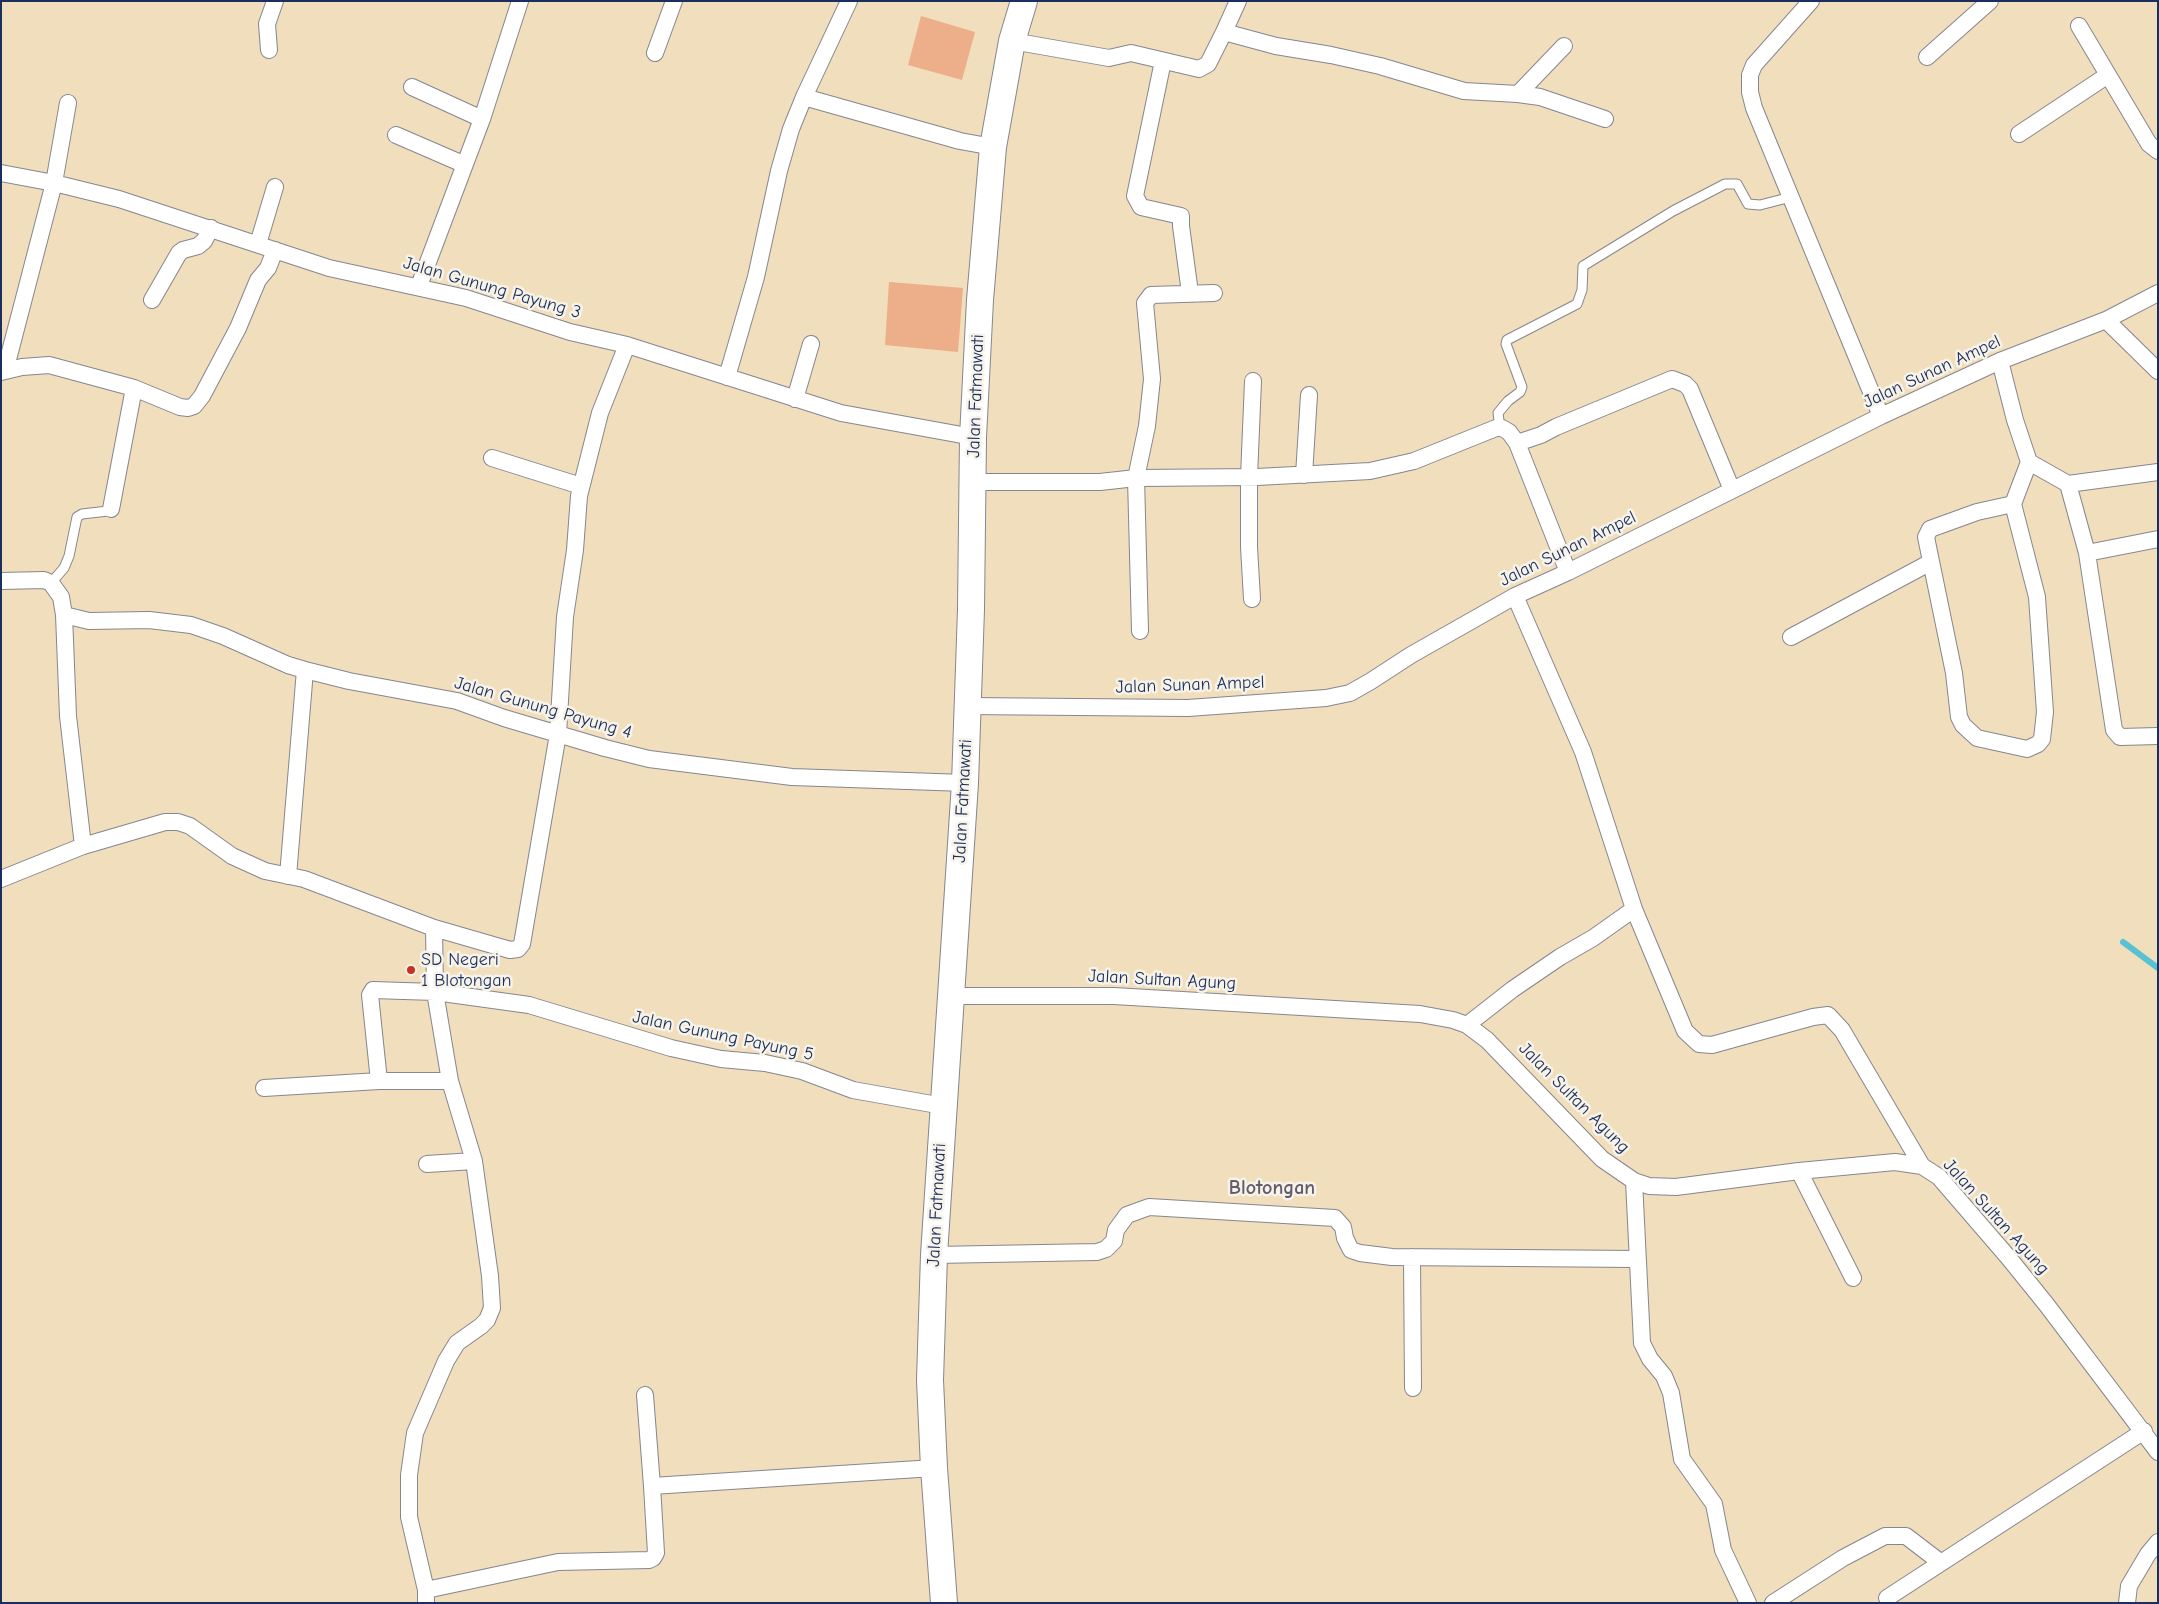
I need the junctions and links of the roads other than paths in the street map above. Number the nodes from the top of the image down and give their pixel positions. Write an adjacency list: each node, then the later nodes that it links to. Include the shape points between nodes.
1 (275, 1): 13 (street, via 267,24)
2 (520, 1): 22 (street)
3 (674, 1): 14 (street)
4 (849, 1): 20 (street)
5 (1024, 1): 11 (main road, Jalan Fatmawati)
6 (1238, 1): 10 (street)
7 (1811, 1): 32 (street, via 1754,65 1749,82 1754,108)
8 (1990, 1): 15 (street)
9 (2079, 26): 17 (street)
10 (1224, 32): 16 (street, via 1204,67 1198,69); 19 (street, via 1276,46 1380,66 1464,91)
11 (1012, 41): 16 (street, via 1109,58 1131,53); 26 (main road, Jalan Fatmawati)
12 (1564, 46): 19 (street)
13 (269, 50)
14 (655, 52)
15 (1927, 57)
16 (1163, 60): 37 (street, via 1135,196 1141,207 1180,221)
17 (2108, 76): 24 (street); 27 (street, via 2149,144)
18 (412, 88): 22 (street)
19 (1518, 94): 23 (street, via 1540,97)
20 (804, 97): 26 (street, via 960,141); 47 (street, via 779,172 756,277)
21 (68, 103): 30 (street)
22 (482, 119): 28 (street)
23 (1605, 119)
24 (2019, 134)
25 (396, 135): 28 (street)
26 (993, 147): 54 (main road, Jalan Fatmawati)
27 (2158, 152)
28 (464, 164): 36 (street)
29 (1, 173): 30 (street, Jalan Gunung Payung 3)
30 (54, 183): 33 (street, Jalan Gunung Payung 3, via 119,199); 46 (street)
31 (275, 187): 34 (street)
32 (1791, 197): 52 (street); 53 (lane, via 1760,205 1748,204 1737,184 1725,184 1673,211 1583,266 1582,290 1577,304 1507,340 1522,386 1498,413)
33 (211, 228): 34 (street, Jalan Gunung Payung 3); 40 (street, via 198,246 179,253)
34 (258, 244): 35 (street, Jalan Gunung Payung 3)
35 (275, 250): 36 (street, Jalan Gunung Payung 3, via 329,268); 49 (street, via 268,268 258,280 238,328 194,406 180,407)
36 (419, 286): 43 (street, Jalan Gunung Payung 3, via 570,332)
37 (1190, 293): 38 (street); 61 (street, via 1151,295 1145,303 1152,379 1147,426)
38 (1214, 293)
39 (2158, 293): 41 (street, Jalan Sunan Ampel)
40 (152, 300)
41 (2106, 320): 44 (street, Jalan Sunan Ampel); 45 (street)
42 (811, 344): 51 (street)
43 (627, 345): 47 (street, Jalan Gunung Payung 3); 64 (street, via 600,412)
44 (2000, 361): 52 (street, Jalan Sunan Ampel); 57 (street)
45 (2158, 371)
46 (3, 372): 49 (street, via 48,365)
47 (727, 377): 51 (street, Jalan Gunung Payung 3)
48 (1253, 381): 60 (street)
49 (134, 388): 67 (street)
50 (1309, 395): 59 (street)
51 (795, 399): 54 (street, Jalan Gunung Payung 3, via 841,413)
52 (1882, 416): 65 (street, Jalan Sunan Ampel)
53 (1500, 428): 55 (street, via 1509,432); 59 (street, via 1391,467)
54 (973, 437): 62 (main road, Jalan Fatmawati)
55 (1517, 443): 65 (street, via 1672,379 1690,389); 71 (street)
56 (492, 458): 64 (street)
57 (2029, 462): 63 (street); 66 (street)
58 (2158, 472): 63 (street)
59 (1304, 475): 60 (street)
60 (1249, 477): 61 (street); 75 (street)
61 (1136, 478): 62 (street, via 1100,482); 77 (street)
62 (973, 482): 80 (main road, Jalan Fatmawati)
63 (2068, 484): 69 (street)
64 (581, 486): 81 (street, via 565,617)
65 (1732, 490): 71 (street, Jalan Sunan Ampel)
66 (2012, 504): 70 (street, via 1977,512 1930,529 1926,537); 70 (street, via 2037,597 2043,668 2044,731 2042,739 2031,748 2021,749 1977,738 1963,725)
67 (111, 509): 73 (lane, via 77,517 70,556)
68 (2158, 539): 69 (street)
69 (2087, 552): 82 (street, via 2114,730 2120,737)
70 (1931, 562): 78 (street)
71 (1568, 572): 74 (street, Jalan Sunan Ampel)
72 (1, 581): 73 (street, via 44,580)
73 (51, 583): 76 (street, via 61,597)
74 (1514, 596): 80 (street, Jalan Sunan Ampel, via 1410,655 1371,682 1350,693 1326,698 1188,708); 87 (street, via 1583,752)
75 (1252, 599)
76 (64, 615): 79 (street, Jalan Gunung Payung 4, via 89,621 149,620 191,625); 84 (street, via 68,716)
77 (1140, 631)
78 (1792, 637)
79 (305, 670): 81 (street, Jalan Gunung Payung 4, via 457,701); 85 (street)
80 (968, 706): 83 (main road, Jalan Fatmawati)
81 (558, 734): 83 (street, Jalan Gunung Payung 4, via 649,759 715,768 792,777); 88 (street, via 522,944 518,949 510,950)
82 (2158, 736)
83 (965, 783): 90 (main road, Jalan Fatmawati)
84 (83, 846): 85 (street, via 165,822 178,822 190,826 232,856 265,871); 86 (street)
85 (288, 876): 88 (street, via 363,900)
86 (1, 879)
87 (1634, 909): 91 (street, via 1513,989); 98 (street, via 1685,1031 1699,1044 1712,1045 1828,1015 1842,1030)
88 (434, 928): 89 (street)
89 (435, 992): 92 (street, Jalan Gunung Payung 5, via 373,990 370,996); 93 (street); 95 (street, Jalan Gunung Payung 5, via 529,1005 671,1048 721,1060 765,1063 802,1071 853,1090)
90 (952, 996): 91 (street, Jalan Sultan Agung, via 1114,996 1420,1014); 95 (main road, Jalan Fatmawati)
91 (1467, 1026): 100 (street, Jalan Sultan Agung, via 1487,1040 1602,1159)
92 (379, 1081): 93 (street); 94 (street)
93 (450, 1081): 96 (street)
94 (264, 1088)
95 (943, 1106): 101 (main road, Jalan Fatmawati)
96 (474, 1161): 97 (street); 112 (street, via 492,1308 487,1320 457,1343 446,1360 415,1434 409,1475 410,1517)
97 (427, 1164)
98 (1922, 1166): 99 (street, Jalan Sultan Agung, via 1895,1162); 107 (street, Jalan Sultan Agung, via 1939,1178 2008,1257)
99 (1799, 1171): 100 (street, Jalan Sultan Agung, via 1662,1188); 104 (street)
100 (1634, 1181): 103 (street)
101 (934, 1255): 102 (street, via 1097,1252 1114,1242 1116,1230 1127,1215 1149,1207 1335,1218 1343,1228 1351,1250); 108 (main road, Jalan Fatmawati, via 930,1380)
102 (1412, 1257): 103 (street); 105 (street)
103 (1637, 1259): 115 (street, via 1642,1343 1671,1393 1682,1459 1714,1504 1723,1550)
104 (1853, 1278)
105 (1413, 1388)
106 (645, 1395): 109 (street)
107 (2153, 1441): 111 (street)
108 (934, 1468): 109 (street); 114 (main road, Jalan Fatmawati)
109 (652, 1486): 112 (street, via 656,1553 649,1560 558,1562)
110 (2158, 1542): 117 (street, via 2130,1586)
111 (1940, 1562): 113 (street); 116 (street, via 1906,1536 1885,1536 1843,1558)
112 (426, 1596)
113 (1887, 1598)
114 (944, 1603)
115 (1748, 1603)
116 (1773, 1603)
117 (2127, 1603)

